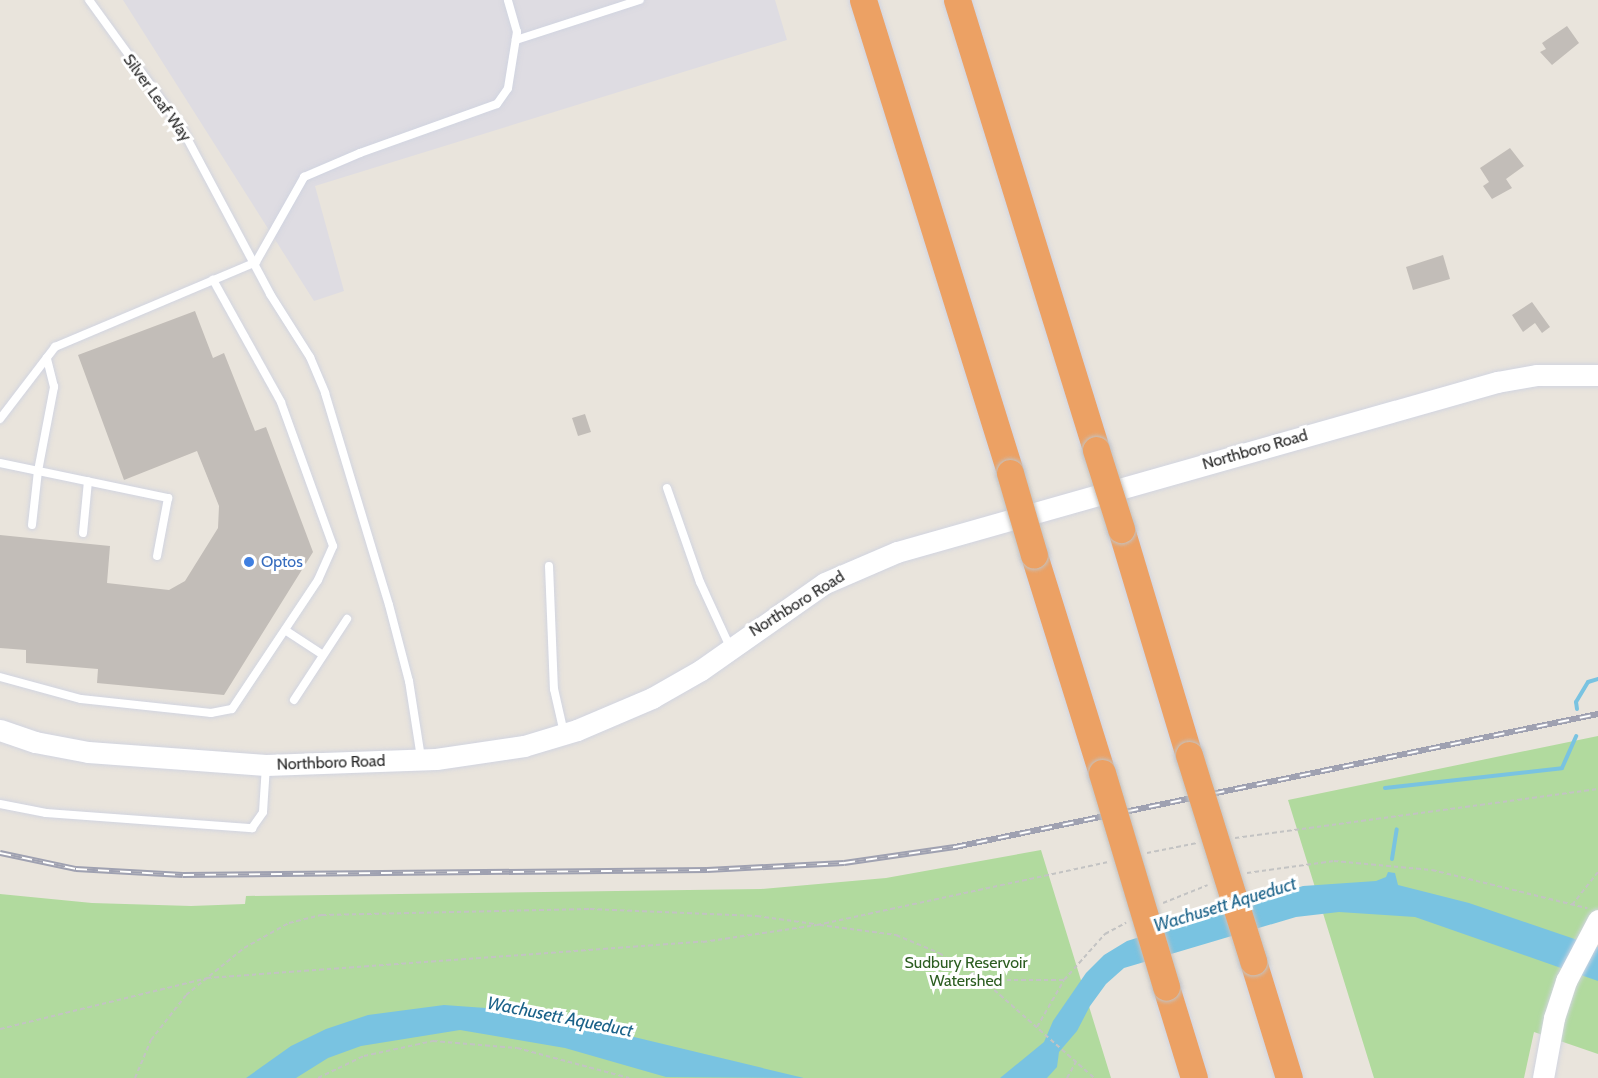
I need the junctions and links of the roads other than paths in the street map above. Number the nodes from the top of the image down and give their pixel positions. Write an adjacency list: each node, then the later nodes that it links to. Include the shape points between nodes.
1 (89, 0): 9 (lane, Silver Leaf Way, via 181,127)
2 (508, 0): 7 (lane)
3 (640, 0): 7 (lane)
4 (849, 0): 8 (highway)
5 (863, 0): 8 (highway)
6 (958, 0): 35 (highway, bridge)
7 (516, 40): 9 (lane, via 508,88 497,104 304,177)
8 (925, 192): 34 (highway, bridge)
9 (256, 262): 10 (lane); 30 (lane, Silver Leaf Way, via 325,393 410,681)
10 (213, 280): 11 (lane, via 55,347); 23 (lane, via 280,402 333,546 318,580)
11 (47, 358): 13 (lane); 15 (lane, via 54,387)
12 (1598, 375): 24 (main road, Northboro Road, via 1557,374 1497,382 918,546 833,579)
13 (0, 419)
14 (0, 463): 15 (lane)
15 (38, 471): 16 (lane); 18 (lane)
16 (88, 481): 19 (lane); 20 (lane, via 168,498)
17 (667, 488): 24 (lane, via 700,582)
18 (32, 525)
19 (83, 533)
20 (157, 556)
21 (549, 566): 29 (lane, via 553,680)
22 (347, 619): 25 (lane)
23 (285, 630): 25 (lane); 26 (lane, via 232,709 211,713 81,699)
24 (731, 648): 29 (main road, Northboro Road, via 652,698)
25 (323, 655): 27 (lane)
26 (0, 677)
27 (294, 700)
28 (0, 730): 31 (main road, Northboro Road, via 35,742 106,754)
29 (564, 735): 30 (main road, Northboro Road, via 495,752)
30 (421, 760): 31 (main road, Northboro Road)
31 (266, 765): 32 (lane, via 263,812 252,828 46,813)
32 (0, 804)
33 (1592, 921): 36 (main road, via 1554,1018)
34 (1194, 1078)
35 (1289, 1078)
36 (1543, 1078)

